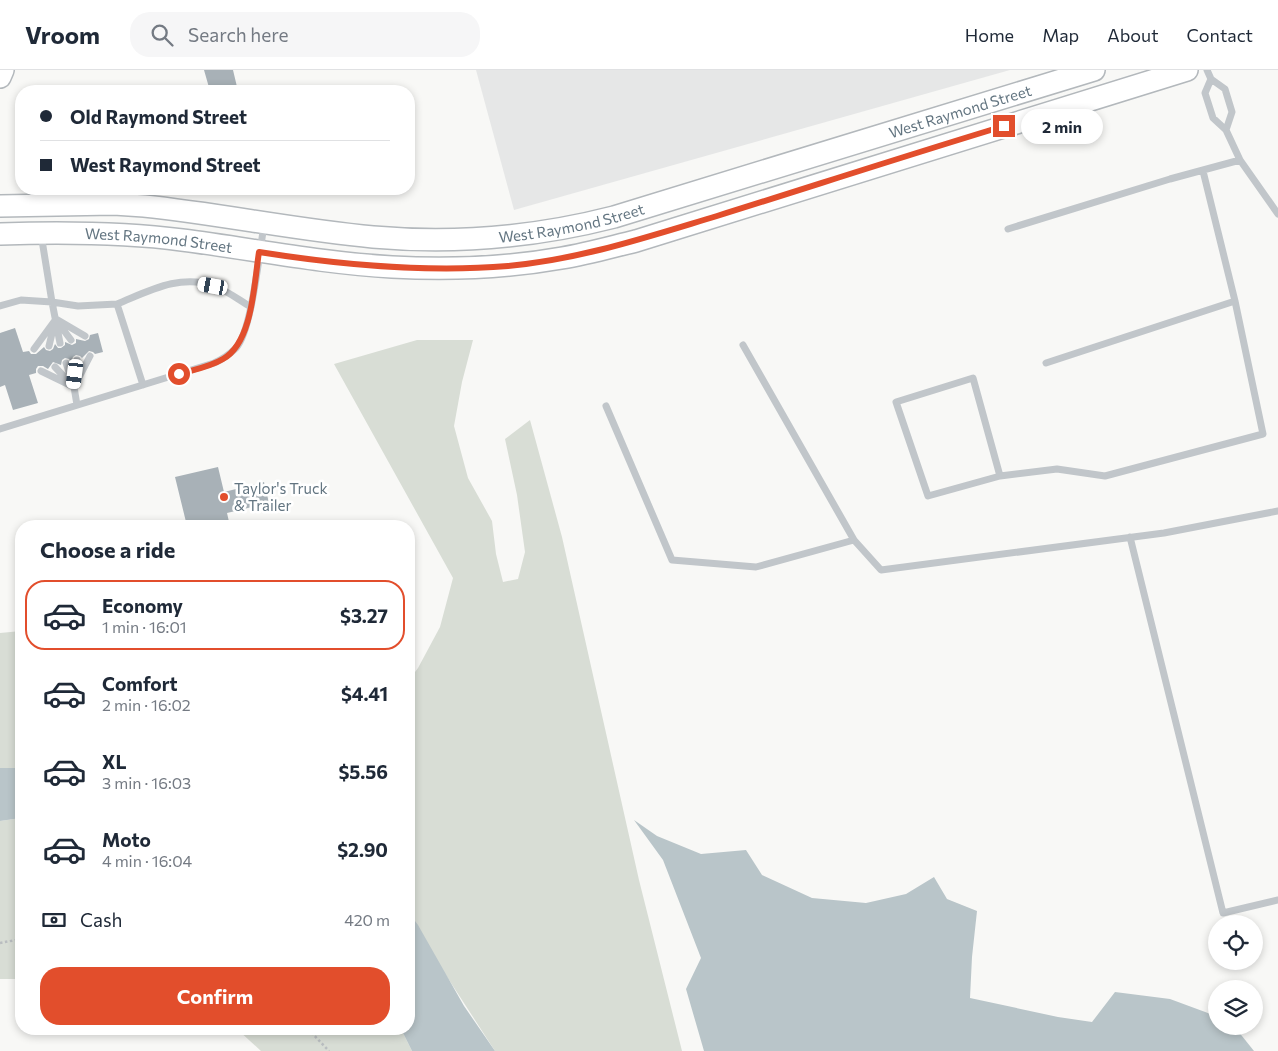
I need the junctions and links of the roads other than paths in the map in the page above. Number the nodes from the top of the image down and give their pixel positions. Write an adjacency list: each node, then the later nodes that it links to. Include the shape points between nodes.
1 (3, 70): 5 (main road)
2 (1094, 70): 12 (main road, West Raymond Street, via 647,207 554,230 480,238 428,239 375,237)
3 (1187, 70): 16 (main road, West Raymond Street, via 636,241 562,258 508,266 425,268 308,260)
4 (1207, 70): 6 (lane)
5 (0, 77)
6 (1211, 79): 7 (lane, via 1205,93 1213,118); 7 (lane, via 1225,89 1232,112)
7 (1226, 130): 8 (lane)
8 (1240, 160): 9 (lane); 11 (lane)
9 (1203, 171): 13 (lane); 18 (lane)
10 (0, 206): 12 (main road, West Raymond Street, via 114,204 178,209)
11 (1278, 214)
12 (264, 222): 16 (lane)
13 (1008, 229)
14 (41, 233): 15 (main road, West Raymond Street); 16 (main road, West Raymond Street, via 135,235); 17 (lane)
15 (0, 234)
16 (259, 252): 21 (lane)
17 (52, 302): 19 (lane, via 78,306); 20 (lane, via 21,300); 22 (lane)
18 (1235, 302): 32 (lane); 40 (lane, via 1263,434 1105,476 1057,470)
19 (117, 304): 21 (lane, via 169,283 190,282 213,286); 35 (lane)
20 (0, 306)
21 (251, 307): 35 (lane, via 243,336 226,357)
22 (56, 319): 23 (lane); 24 (lane); 25 (lane); 27 (lane); 28 (lane)
23 (85, 336)
24 (71, 340)
25 (60, 343)
26 (743, 345): 43 (lane)
27 (49, 346)
28 (34, 349)
29 (90, 356): 36 (lane)
30 (77, 360): 36 (lane)
31 (66, 363): 36 (lane)
32 (1046, 363)
33 (55, 367): 36 (lane)
34 (41, 371): 36 (lane)
35 (143, 385): 37 (lane)
36 (74, 387): 37 (lane)
37 (77, 406): 39 (lane)
38 (606, 406): 43 (lane, via 672,560 756,566)
39 (0, 429)
40 (1000, 476): 40 (lane, via 928,496 896,402 973,378)
41 (1278, 513): 42 (lane)
42 (1130, 537): 43 (lane, via 881,570); 44 (lane, via 1223,913)
43 (854, 540)
44 (1278, 900)

